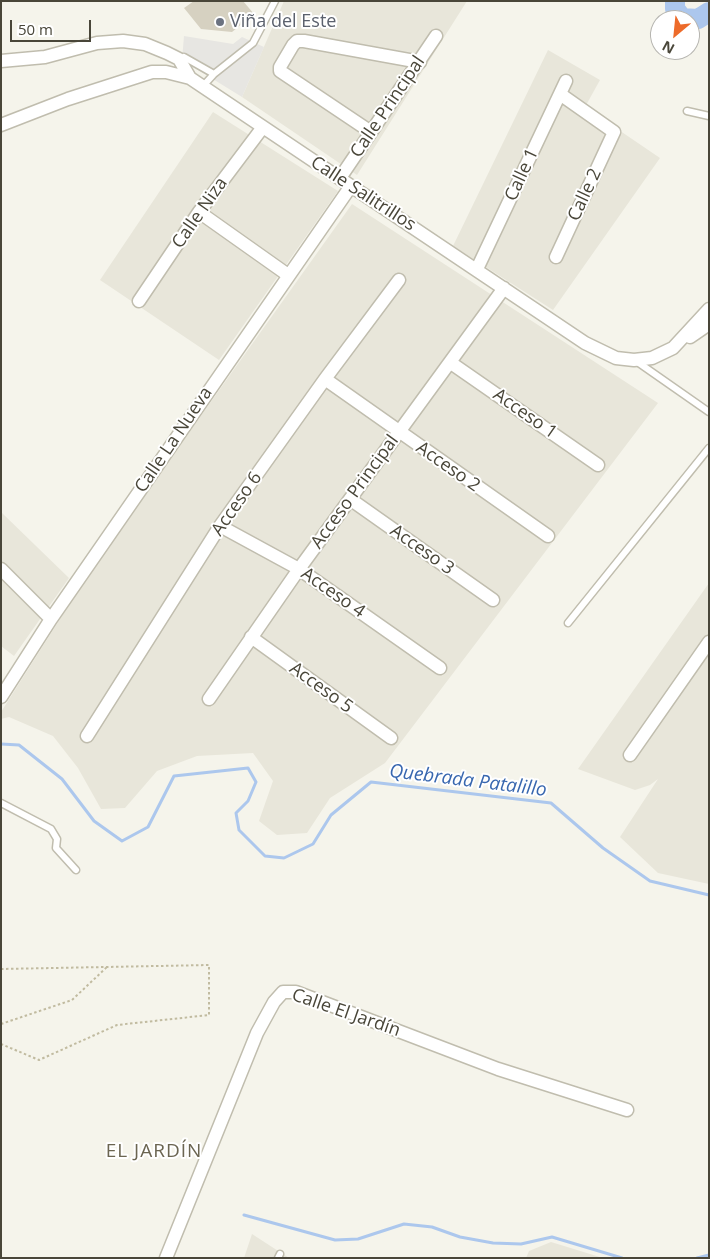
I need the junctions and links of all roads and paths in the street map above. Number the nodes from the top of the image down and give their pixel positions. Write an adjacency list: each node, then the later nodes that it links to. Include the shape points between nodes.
1 (275, 1): 6 (lane, via 253,43)
2 (436, 36): 5 (street, Calle Principal)
3 (184, 57): 6 (lane)
4 (1, 61): 7 (street, Calle Salitrillos, via 123,41 145,44 179,59)
5 (420, 62): 15 (street, Calle Principal); 15 (street, via 304,41 293,45 280,71)
6 (214, 74): 9 (lane)
7 (190, 78): 9 (street, Calle Salitrillos); 13 (street, via 152,72)
8 (566, 81): 10 (street, Calle 1)
9 (203, 86): 14 (street, Calle Salitrillos)
10 (560, 94): 19 (street, Calle 2, via 614,132); 20 (street, Calle 1)
11 (687, 111): 12 (lane)
12 (709, 116)
13 (1, 125)
14 (263, 127): 16 (street, Calle Salitrillos); 18 (street, Calle Niza)
15 (371, 132): 16 (street, Calle Principal)
16 (340, 178): 17 (street, Calle Salitrillos)
17 (352, 186): 20 (street, Calle Salitrillos); 21 (street, Calle La Nueva)
18 (199, 212): 21 (street); 24 (street, Calle Niza)
19 (556, 257)
20 (477, 269): 23 (street, Calle Salitrillos)
21 (288, 274): 41 (street, Calle La Nueva)
22 (399, 280): 30 (street, Acceso 6)
23 (504, 288): 28 (street, Calle Salitrillos, via 602,353); 29 (street, Acceso Principal)
24 (140, 301)
25 (709, 309): 27 (street, Calle Salitrillos)
26 (709, 324): 27 (street)
27 (673, 348): 28 (street, Calle Salitrillos, via 652,358)
28 (634, 360): 31 (lane)
29 (451, 363): 32 (street, Acceso Principal); 34 (street, Acceso 1)
30 (325, 379): 32 (street, Acceso 2); 36 (street, Acceso 6)
31 (709, 412)
32 (399, 433): 35 (street, Acceso Principal); 37 (street, Acceso 2)
33 (709, 448): 42 (lane)
34 (598, 465)
35 (350, 500): 39 (street, Acceso Principal); 40 (street, Acceso 3)
36 (220, 526): 39 (street, Acceso 4); 48 (street, Acceso 6)
37 (548, 536)
38 (1, 569): 41 (street)
39 (299, 569): 43 (street, Acceso Principal); 45 (street, Acceso 4)
40 (493, 600)
41 (51, 619): 46 (street, Calle La Nueva)
42 (568, 623)
43 (251, 637): 47 (street, Acceso Principal); 49 (street, Acceso 5)
44 (709, 642): 50 (street)
45 (440, 668)
46 (1, 697)
47 (209, 699)
48 (87, 736)
49 (390, 738)
50 (630, 755)
51 (1, 803): 52 (lane, via 51,829 57,839 56,848)
52 (76, 870)
53 (107, 967): 54 (path); 55 (path, via 72,1000); 56 (path, via 208,965 209,1015 116,1024 39,1060)
54 (1, 969)
55 (1, 1024)
56 (1, 1044)
57 (628, 1110): 58 (street, Calle El Jardín, via 498,1069 296,992 283,992 257,1033)
58 (166, 1258)

